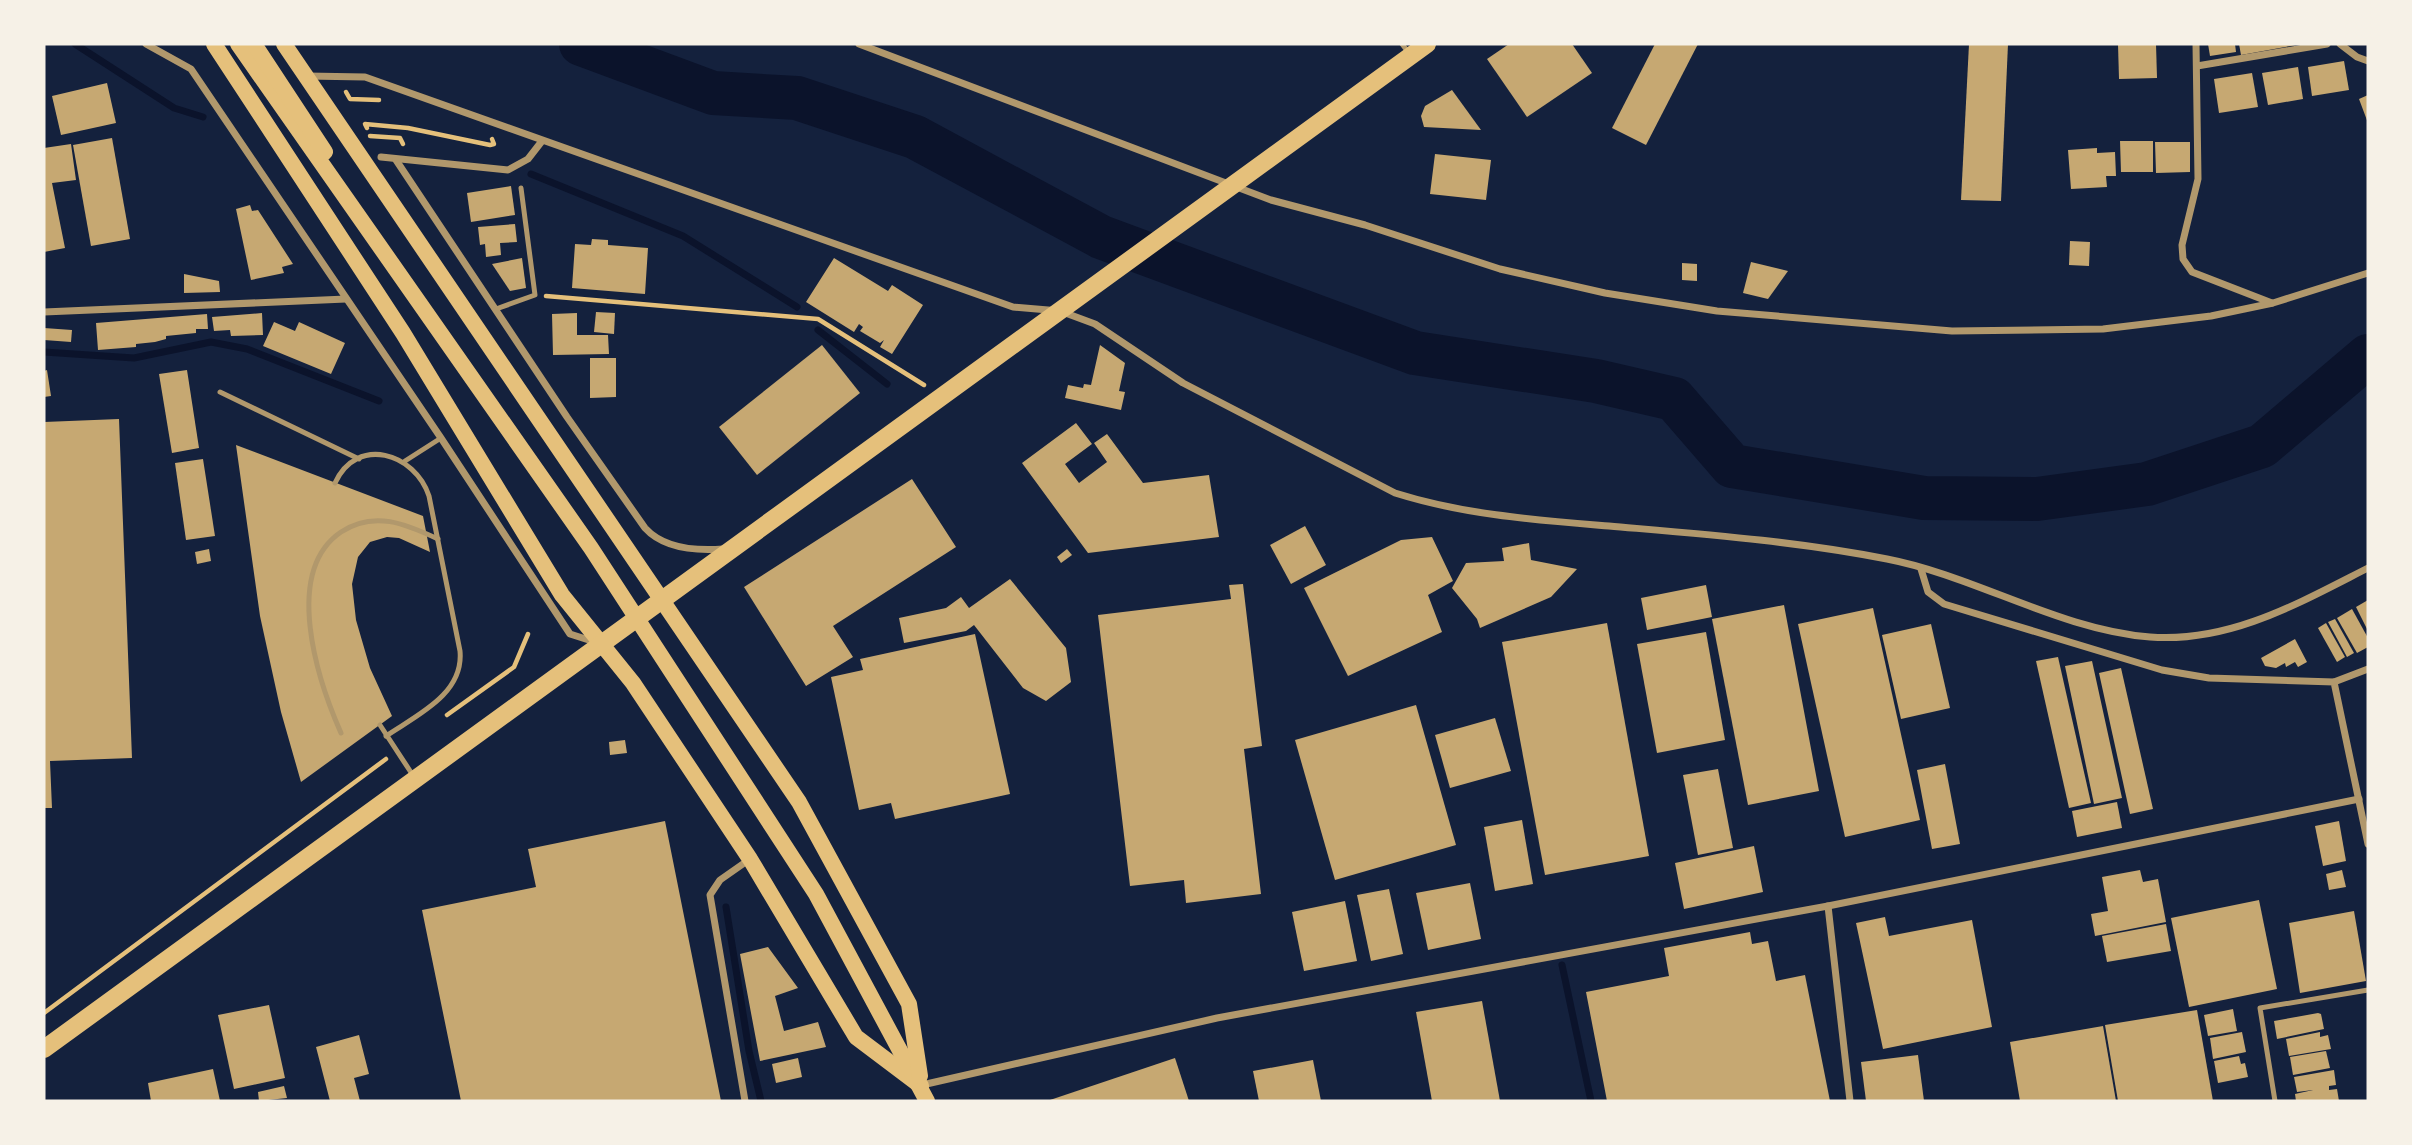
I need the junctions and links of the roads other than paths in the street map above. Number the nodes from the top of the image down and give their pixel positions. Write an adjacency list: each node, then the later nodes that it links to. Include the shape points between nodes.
1 (146, 44): 22 (street, via 191,69)
2 (214, 44): 37 (main road, via 404,333 562,595)
3 (238, 44): 20 (main road)
4 (254, 44): 20 (main road)
5 (284, 44): 14 (main road)
6 (859, 44): 18 (street)
7 (1427, 44): 11 (highway)
8 (2196, 44): 13 (street)
9 (2328, 44): 13 (street)
10 (2340, 44): 12 (street)
11 (1407, 50): 18 (highway)
12 (2368, 61)
13 (2197, 66): 23 (street, via 2198,179 2182,245 2183,259 2192,272)
14 (306, 76): 15 (street, via 365,78); 36 (main road)
15 (542, 141): 17 (street, via 528,159 508,170); 25 (street, via 1013,307)
16 (381, 157): 17 (street)
17 (396, 160): 24 (street)
18 (1232, 186): 23 (street, via 1500,269 1605,293 1717,311 1952,331 2103,329); 25 (highway)
19 (521, 188): 24 (lane, via 536,295)
20 (396, 268): 50 (main road, via 591,548 816,894)
21 (2368, 273): 23 (street)
22 (346, 299): 26 (street); 28 (street)
23 (2273, 303)
24 (496, 309): 33 (street, via 650,534 688,548)
25 (1060, 311): 33 (highway); 35 (street, via 1094,324 1183,383 1395,493 1427,503 1520,519 1743,538 1889,559)
26 (44, 312)
27 (220, 392): 29 (lane)
28 (441, 438): 30 (lane); 37 (street, via 570,634)
29 (359, 459): 30 (lane, via 387,454); 31 (lane)
30 (405, 461): 32 (lane, via 423,479)
31 (335, 482)
32 (438, 539): 41 (lane, via 395,522 368,520 337,535 316,562 310,596 314,644 321,681); 42 (lane, via 460,651 458,674 440,698)
33 (734, 547): 36 (highway)
34 (2368, 568): 35 (street, via 2278,613 2216,635 2150,637 2099,628)
35 (1921, 569): 39 (street, via 1928,592 1944,604 2129,662 2209,678)
36 (663, 599): 37 (highway); 50 (main road, via 799,802 909,1004)
37 (602, 644): 43 (highway); 46 (main road)
38 (2368, 669): 39 (street)
39 (2334, 682): 44 (street)
40 (380, 725): 42 (lane)
41 (341, 733)
42 (386, 736): 43 (lane)
43 (416, 779): 49 (highway)
44 (2359, 799): 45 (street); 47 (street)
45 (2368, 844)
46 (750, 859): 50 (main road, via 856,1037); 51 (street, via 720,880 710,895)
47 (1828, 906): 50 (street, via 1217,1018); 52 (street)
48 (2368, 990): 53 (lane, via 2260,1008)
49 (44, 1049)
50 (924, 1093)
51 (745, 1101)
52 (1850, 1101)
53 (2275, 1101)

